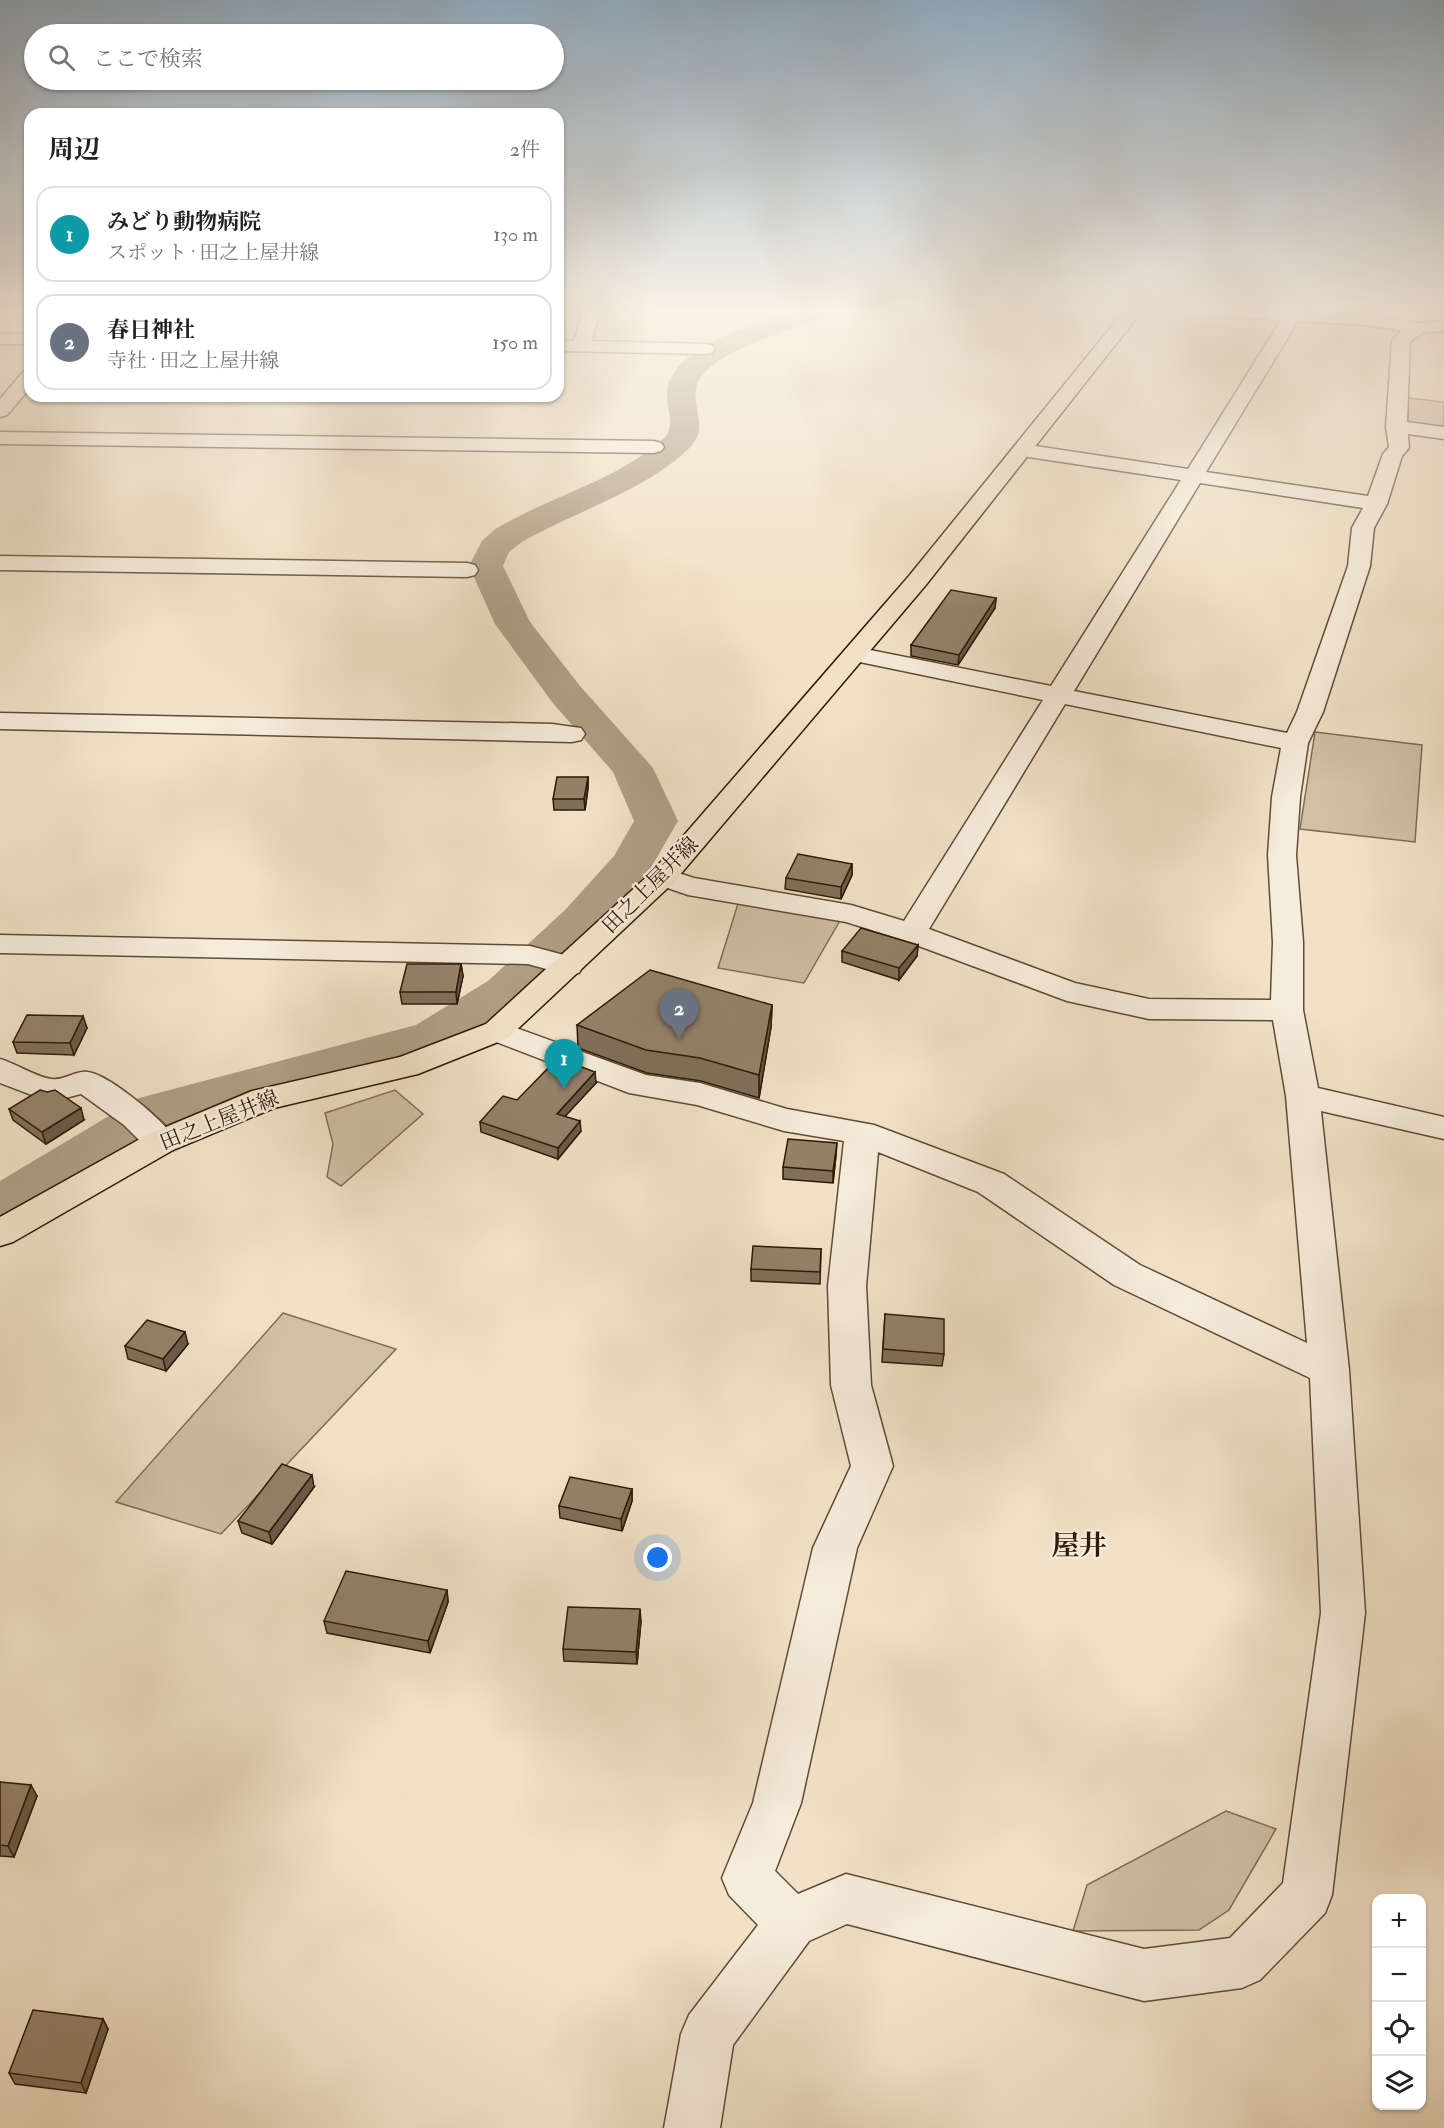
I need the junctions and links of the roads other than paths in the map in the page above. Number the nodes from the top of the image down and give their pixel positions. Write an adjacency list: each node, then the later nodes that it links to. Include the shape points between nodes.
1 (1054, 410): 8 (main road, 田之上屋井線)
2 (1235, 410): 9 (street)
3 (1397, 410): 4 (street)
4 (1396, 427): 5 (street); 10 (street, via 1399,448 1393,454)
5 (1444, 433)
6 (0, 438): 7 (street)
7 (654, 447)
8 (1022, 450): 9 (street); 13 (main road, 田之上屋井線)
9 (1195, 476): 10 (street); 14 (street)
10 (1376, 504): 17 (street, via 1364,528 1359,566 1330,656)
11 (0, 563): 12 (street)
12 (467, 570)
13 (855, 654): 14 (street); 18 (main road, 田之上屋井線)
14 (1057, 696): 17 (street); 19 (street)
15 (0, 722): 16 (street)
16 (572, 734)
17 (1295, 743): 22 (street, via 1282,855 1288,942)
18 (663, 878): 19 (street, via 688,886 851,914); 21 (main road, 田之上屋井線)
19 (911, 933): 22 (street, via 1067,991 1149,1009)
20 (0, 944): 21 (street, via 530,955)
21 (567, 966): 23 (main road, 田之上屋井線)
22 (1287, 1010): 25 (street)
23 (497, 1031): 27 (main road, 田之上屋井線, via 406,1066); 28 (street, via 640,1085 700,1094 784,1120)
24 (0, 1070): 27 (street, via 50,1091 86,1082)
25 (1303, 1096): 26 (street); 30 (street)
26 (1444, 1128)
27 (149, 1130): 29 (main road, 田之上屋井線)
28 (862, 1133): 30 (street, via 991,1183 1127,1275); 31 (street, via 847,1286 850,1385 872,1466 835,1548 777,1803 747,1878)
29 (0, 1233)
30 (1329, 1370): 31 (street, via 1344,1613 1307,1895 1258,1946 1242,1962 1144,1975 846,1899)
31 (791, 1923): 32 (street, via 708,2034)
32 (692, 2128)

